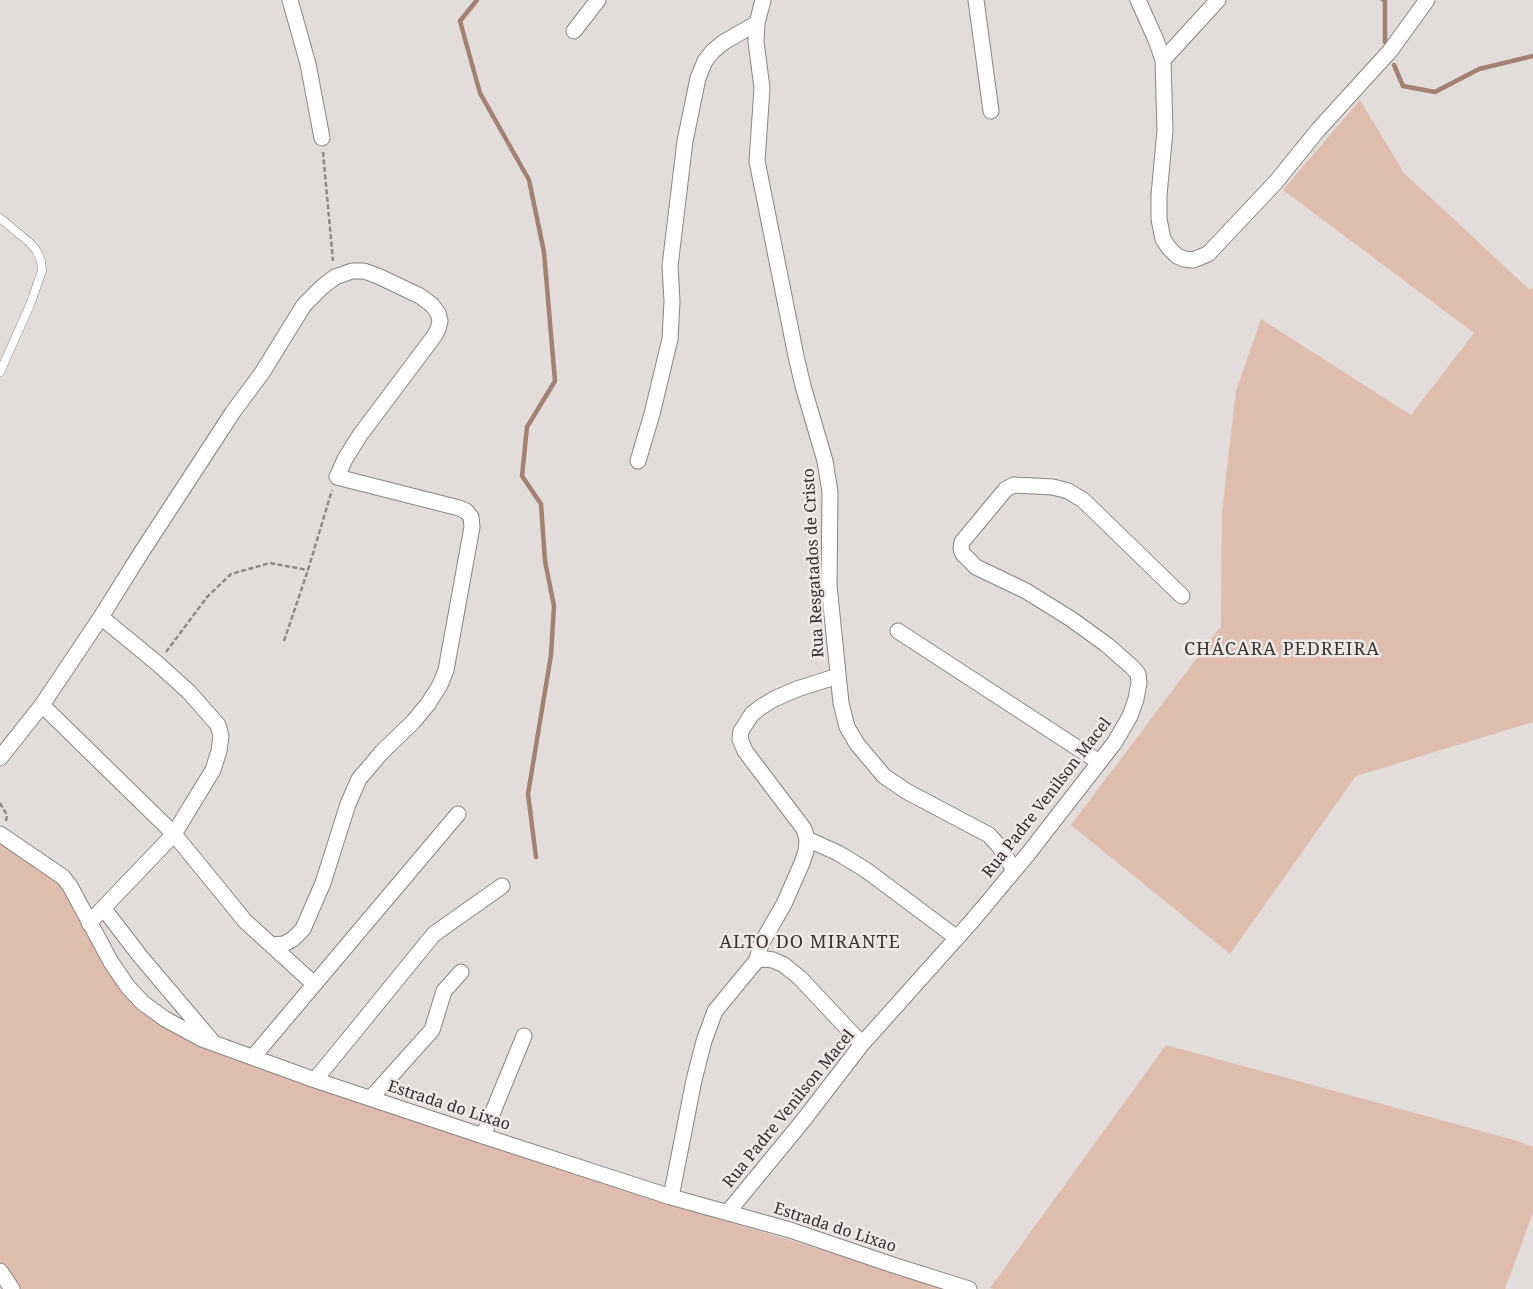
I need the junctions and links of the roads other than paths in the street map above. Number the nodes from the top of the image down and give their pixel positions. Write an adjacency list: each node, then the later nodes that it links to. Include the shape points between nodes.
1 (290, 0): 12 (street, via 308,64)
2 (598, 0): 9 (street)
3 (763, 0): 8 (street, Rua Resgatados de Cristo)
4 (976, 0): 11 (street)
5 (1138, 0): 10 (street)
6 (1218, 0): 10 (street)
7 (1427, 0): 10 (street, via 1390,51 1275,182 1208,254 1193,260 1177,256 1169,248 1159,219 1165,131)
8 (757, 24): 15 (street, via 713,51 698,78 685,141 670,266 670,339); 19 (street, Rua Resgatados de Cristo, via 762,88 757,160 796,356 826,460 830,492 829,584)
9 (574, 31)
10 (1163, 60)
11 (991, 112)
12 (322, 138)
13 (0, 218): 14 (lane, via 36,250 42,271)
14 (0, 372)
15 (638, 461)
16 (1182, 596): 22 (street, Rua Padre Venilson Macel, via 1083,500 1068,490 1014,485 1006,489 962,542 963,554 976,567 1071,619 1107,645 1138,674 1136,699 1130,716)
17 (101, 617): 20 (street); 25 (street, via 189,692 218,725 221,736 213,770); 32 (street, via 304,305 322,286 352,271 364,271 420,296 432,305 440,321 435,335 360,435 337,477 459,508 471,517 472,527 446,670 428,704 359,779 323,883 303,929 293,940)
18 (898, 631): 22 (street)
19 (838, 676): 26 (street, via 774,699 752,714 741,731 740,739 745,751 804,829); 27 (street, Rua Resgatados de Cristo, via 847,727 884,776 989,835)
20 (42, 705): 21 (street); 25 (street)
21 (0, 758)
22 (1099, 762): 27 (street, Rua Padre Venilson Macel)
23 (458, 814): 35 (street)
24 (3, 829): 30 (street, Estrada do Lixao, via 63,877)
25 (174, 834): 29 (street); 32 (street, via 245,921)
26 (807, 839): 31 (street, via 866,870); 33 (street, via 802,863 761,944)
27 (1014, 870): 31 (street, Rua Padre Venilson Macel)
28 (502, 886): 40 (street, via 434,934)
29 (104, 909): 30 (street); 37 (street)
30 (89, 923): 37 (street, Estrada do Lixao, via 111,962 143,1003 165,1019)
31 (957, 938): 38 (street, Rua Padre Venilson Macel)
32 (272, 945): 35 (street)
33 (757, 960): 38 (street, via 773,960 784,965); 43 (street, via 714,1011 694,1080)
34 (461, 972): 41 (street, via 444,991 432,1030)
35 (314, 984): 39 (street)
36 (524, 1036): 42 (street)
37 (215, 1044): 39 (street, Estrada do Lixao)
38 (862, 1044): 44 (street, Rua Padre Venilson Macel)
39 (253, 1057): 40 (street, Estrada do Lixao)
40 (315, 1080): 41 (street, Estrada do Lixao)
41 (371, 1098): 42 (street, Estrada do Lixao)
42 (483, 1136): 43 (street, Estrada do Lixao)
43 (671, 1197): 44 (street, Estrada do Lixao)
44 (728, 1212): 47 (street, Estrada do Lixao)
45 (0, 1271): 46 (street)
46 (12, 1289)
47 (970, 1289)

